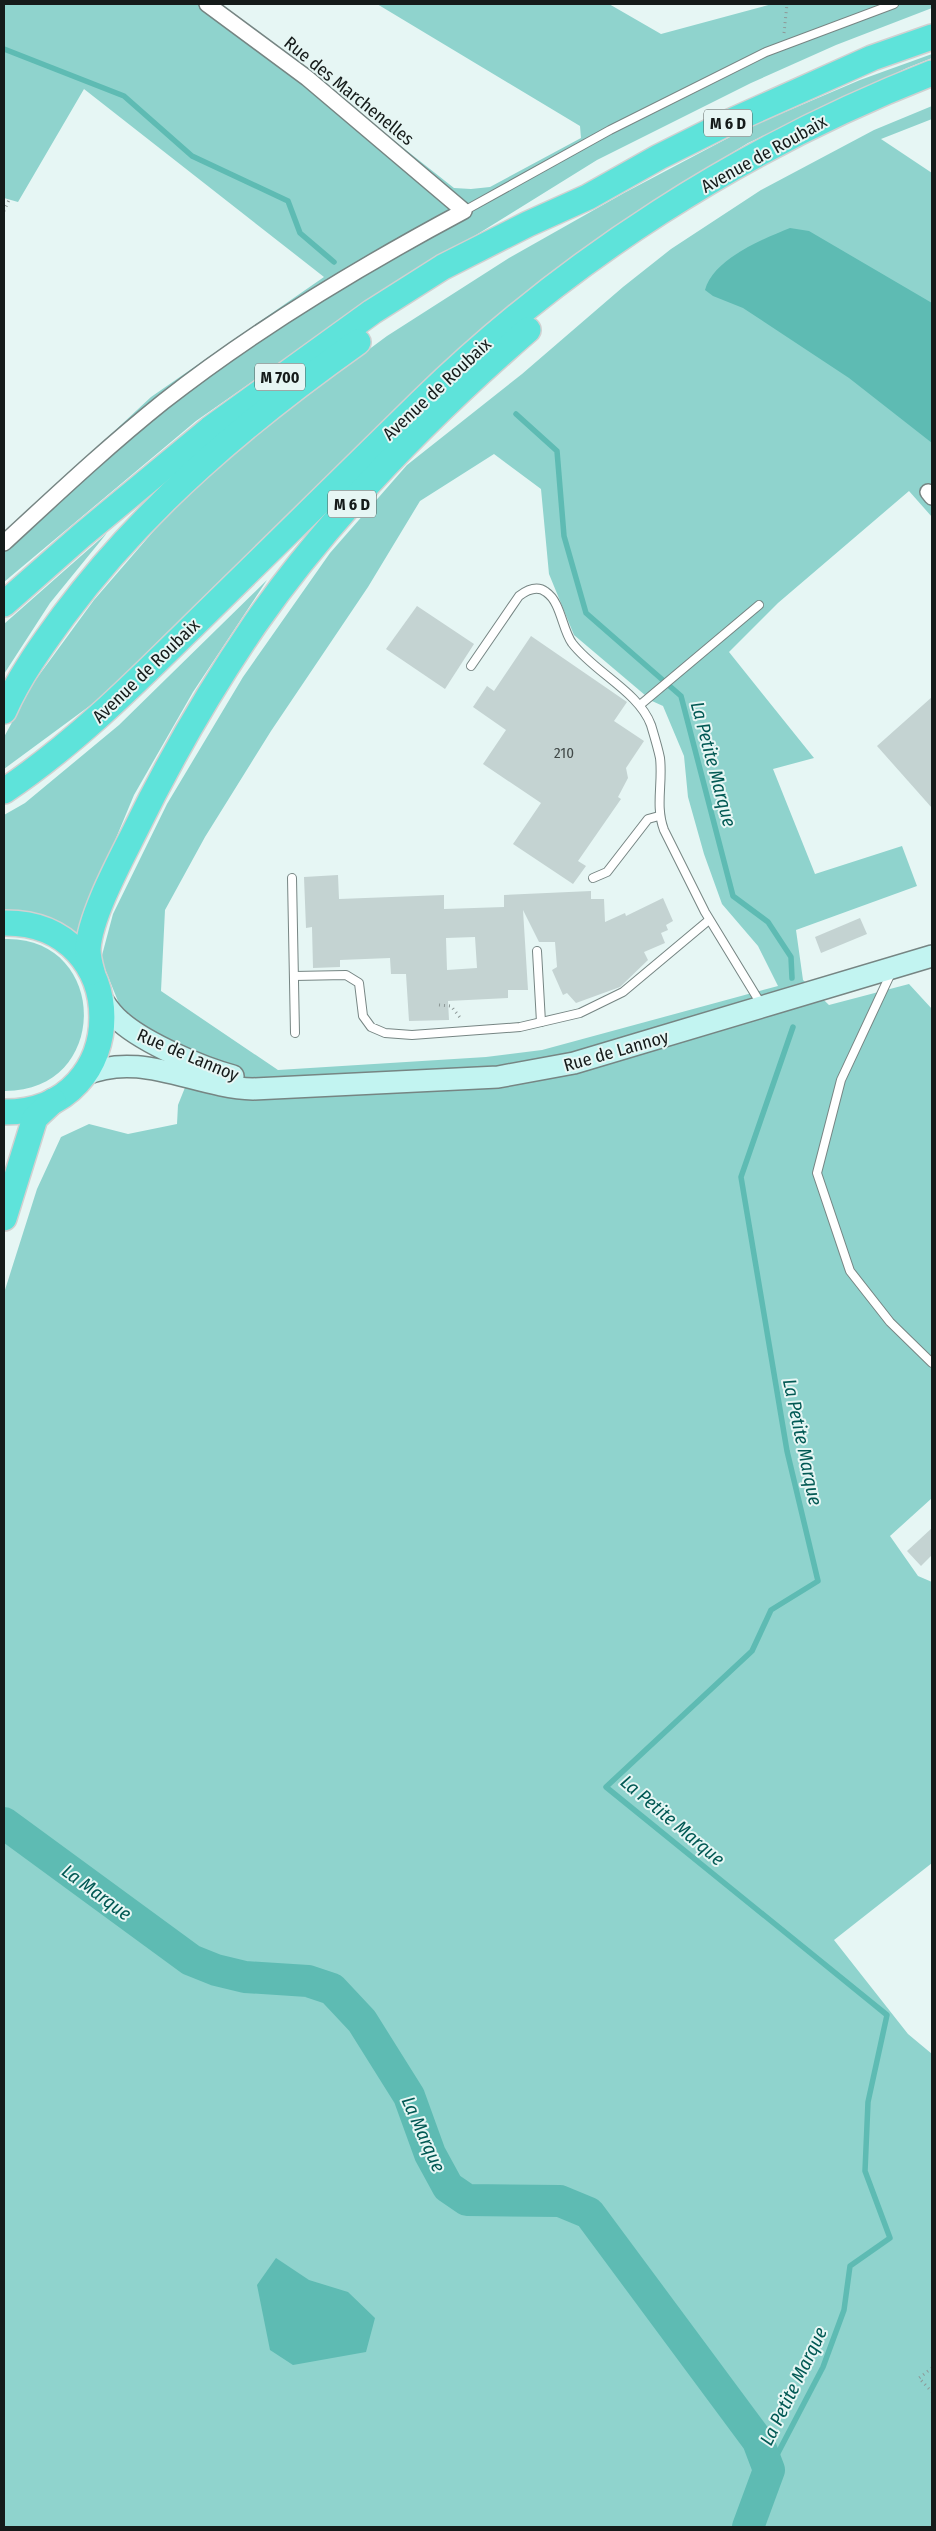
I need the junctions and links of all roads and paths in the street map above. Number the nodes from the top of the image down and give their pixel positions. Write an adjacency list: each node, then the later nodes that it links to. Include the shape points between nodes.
1 (207, 4): 11 (street, Rue des Marchenelles, via 307,78)
2 (787, 4): 5 (path)
3 (894, 4): 5 (lane)
4 (932, 37): 8 (highway, M 6 D, via 872,58 734,120)
5 (783, 44): 11 (lane, via 619,125)
6 (932, 73): 7 (highway, Avenue de Roubaix / M 6 D, via 861,102)
7 (765, 151): 18 (highway, Avenue de Roubaix, via 641,225 527,308 423,400 145,674 52,756); 27 (highway, M 6 D, via 576,290 511,344 415,436 318,543 238,649 166,771 125,851 92,930 88,949)
8 (588, 197): 13 (highway, M 700, via 443,267 310,356 210,428); 17 (highway, M 6 D, via 455,276 388,321 268,410 203,464 101,567 47,638)
9 (9, 200): 10 (path)
10 (4, 211)
11 (464, 211): 12 (street, via 350,274 222,358 119,439)
12 (4, 543)
13 (4, 604)
14 (759, 605): 16 (lane)
15 (472, 666): 16 (lane, via 519,596 527,590 537,589 546,592 553,600 571,642 591,664)
16 (640, 705): 19 (lane, via 651,726 660,758)
17 (4, 711)
18 (7, 789)
19 (658, 816): 21 (lane, via 648,819 607,872); 22 (lane)
20 (292, 878): 28 (lane)
21 (594, 878)
22 (709, 920): 31 (lane); 32 (lane, via 623,992 580,1013)
23 (4, 923): 27 (highway, via 28,925 54,934 75,951)
24 (538, 951): 32 (lane)
25 (932, 956): 26 (main road, Rue de Lannoy)
26 (893, 969): 31 (main road, Rue de Lannoy); 40 (lane, via 841,1080 817,1173 850,1271 890,1322)
27 (92, 972): 29 (highway)
28 (294, 976): 33 (lane, via 346,975 359,983 363,1016 372,1027 385,1033 412,1035); 34 (lane)
29 (101, 998): 35 (highway, via 101,1038); 36 (main road, Rue de Lannoy, via 110,1012 132,1030 176,1053 224,1074)
30 (439, 1005): 33 (path, via 451,1006 467,1025)
31 (763, 1008): 36 (main road, Rue de Lannoy, via 530,1073 459,1080)
32 (541, 1022): 33 (lane)
33 (468, 1031)
34 (295, 1033)
35 (84, 1075): 36 (main road, Rue de Lannoy, via 126,1065 237,1088); 37 (highway)
36 (289, 1087)
37 (53, 1101): 38 (highway, via 30,1110); 39 (highway, via 35,1118)
38 (4, 1112)
39 (4, 1218)
40 (932, 1363)
41 (932, 2368): 42 (path, via 919,2378)
42 (932, 2392)

